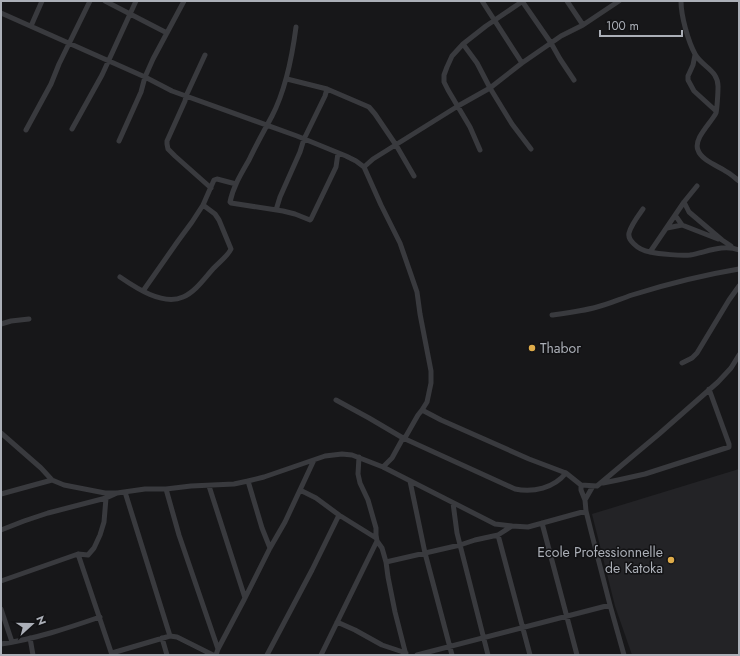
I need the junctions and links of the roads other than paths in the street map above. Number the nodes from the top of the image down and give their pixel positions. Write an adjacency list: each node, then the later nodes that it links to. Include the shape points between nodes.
1 (42, 1): 15 (street)
2 (90, 1): 18 (street)
3 (106, 1): 12 (street)
4 (136, 1): 12 (street)
5 (184, 1): 17 (street)
6 (482, 1): 13 (street)
7 (523, 1): 13 (street); 19 (street)
8 (567, 1): 14 (street)
9 (681, 1): 22 (street, via 686,30)
10 (617, 2): 14 (street)
11 (1, 13): 15 (street)
12 (130, 15): 17 (street); 23 (street)
13 (494, 20): 20 (street); 24 (street)
14 (583, 25): 19 (street)
15 (31, 26): 18 (street)
16 (296, 28): 26 (street)
17 (167, 33): 25 (street)
18 (70, 43): 23 (street); 35 (street, via 48,91)
19 (551, 43): 24 (street); 27 (street)
20 (463, 44): 28 (street); 31 (street, via 452,56 444,75 444,82)
21 (205, 55): 30 (street)
22 (695, 55): 32 (street, via 717,78); 32 (street, via 688,80 694,91)
23 (108, 61): 25 (street); 34 (street)
24 (522, 63): 28 (street)
25 (145, 77): 30 (street); 36 (street, via 141,92)
26 (286, 79): 29 (street); 33 (street, via 281,97)
27 (574, 80)
28 (490, 88): 31 (street); 39 (street)
29 (327, 89): 37 (street); 38 (street, via 369,107)
30 (186, 96): 33 (street); 47 (street, via 167,141 168,149)
31 (458, 106): 38 (street); 40 (street)
32 (716, 111): 44 (street, via 699,137 698,151 704,158)
33 (267, 126): 37 (street); 45 (street)
34 (72, 129)
35 (26, 130)
36 (119, 140)
37 (304, 140): 41 (street); 51 (street)
38 (396, 145): 42 (street); 43 (street)
39 (531, 149)
40 (480, 150)
41 (338, 153): 42 (street); 51 (street, via 336,167 310,220 290,212)
42 (364, 167): 71 (street, via 400,244 417,292 431,371 430,393)
43 (414, 176)
44 (739, 181)
45 (236, 184): 47 (street, via 215,179); 51 (street, via 231,203)
46 (697, 186): 48 (street)
47 (211, 188): 49 (street)
48 (684, 202): 52 (street); 53 (street)
49 (203, 205): 63 (street); 63 (street, via 219,220 230,251 198,286 184,297 169,300)
50 (643, 209): 59 (street, via 628,235 635,245)
51 (276, 210)
52 (689, 212): 53 (street); 56 (street)
53 (677, 213): 54 (street); 55 (street)
54 (682, 225): 55 (street); 56 (street)
55 (667, 228): 59 (street)
56 (722, 240): 57 (street)
57 (732, 247): 58 (street); 59 (street, via 689,255)
58 (739, 250)
59 (650, 252)
60 (739, 269): 64 (street, via 684,280 598,307)
61 (120, 277): 63 (street)
62 (739, 286): 68 (street, via 696,353)
63 (142, 291)
64 (552, 315)
65 (29, 319): 66 (street)
66 (1, 324)
67 (739, 355): 69 (street, via 727,373)
68 (682, 364)
69 (709, 389): 81 (street); 81 (street, via 729,447 644,474)
70 (336, 400): 73 (street)
71 (422, 410): 73 (street); 77 (street, via 529,459)
72 (1, 433): 78 (street)
73 (403, 438): 76 (street, via 392,458); 77 (street, via 521,490 540,489 561,480)
74 (360, 457): 75 (street, via 336,455); 76 (street); 99 (street, via 358,474 376,528)
75 (314, 460): 79 (street); 86 (street)
76 (383, 467): 80 (street)
77 (566, 473): 82 (street)
78 (52, 480): 88 (street, via 64,485); 89 (street)
79 (248, 481): 83 (street); 101 (street)
80 (410, 481): 92 (street); 102 (street)
81 (601, 483): 84 (street)
82 (581, 484): 84 (street); 91 (street)
83 (209, 486): 85 (street); 106 (street)
84 (593, 486): 91 (street)
85 (166, 489): 87 (street); 120 (street)
86 (300, 490): 94 (street); 101 (street)
87 (125, 492): 88 (street); 113 (street)
88 (117, 493): 90 (street)
89 (1, 494)
90 (106, 498): 97 (street, via 48,513); 103 (street, via 104,522 94,548 88,555)
91 (585, 500): 93 (street)
92 (453, 503): 96 (street, via 495,524); 100 (street)
93 (586, 511): 95 (street); 107 (street)
94 (339, 515): 99 (street); 127 (street)
95 (542, 523): 96 (street); 110 (street)
96 (512, 526): 98 (street)
97 (1, 530)
98 (498, 535): 100 (street); 112 (street)
99 (376, 539): 104 (street); 111 (street)
100 (460, 545): 102 (street); 116 (street)
101 (270, 548): 106 (street)
102 (425, 553): 104 (street); 119 (street)
103 (78, 554): 105 (street); 109 (street)
104 (386, 562): 122 (street)
105 (1, 581)
106 (245, 598): 120 (street)
107 (610, 605): 110 (street); 134 (street)
108 (1, 608): 117 (street)
109 (100, 616): 114 (street, via 66,629); 121 (street)
110 (567, 616): 112 (street); 133 (street)
111 (337, 622): 122 (street); 128 (street)
112 (522, 627): 116 (street); 132 (street)
113 (170, 636): 115 (street); 125 (street)
114 (30, 638): 117 (street); 123 (street)
115 (162, 638): 121 (street); 124 (street)
116 (484, 638): 119 (street); 131 (street)
117 (12, 642): 118 (street)
118 (1, 644)
119 (450, 646): 129 (street); 130 (street)
120 (218, 649): 126 (street)
121 (112, 654)
122 (406, 654)
123 (33, 655)
124 (167, 655)
125 (213, 655)
126 (216, 655)
127 (267, 655)
128 (322, 655)
129 (417, 655)
130 (452, 655)
131 (488, 655)
132 (530, 655)
133 (577, 655)
134 (624, 655)

